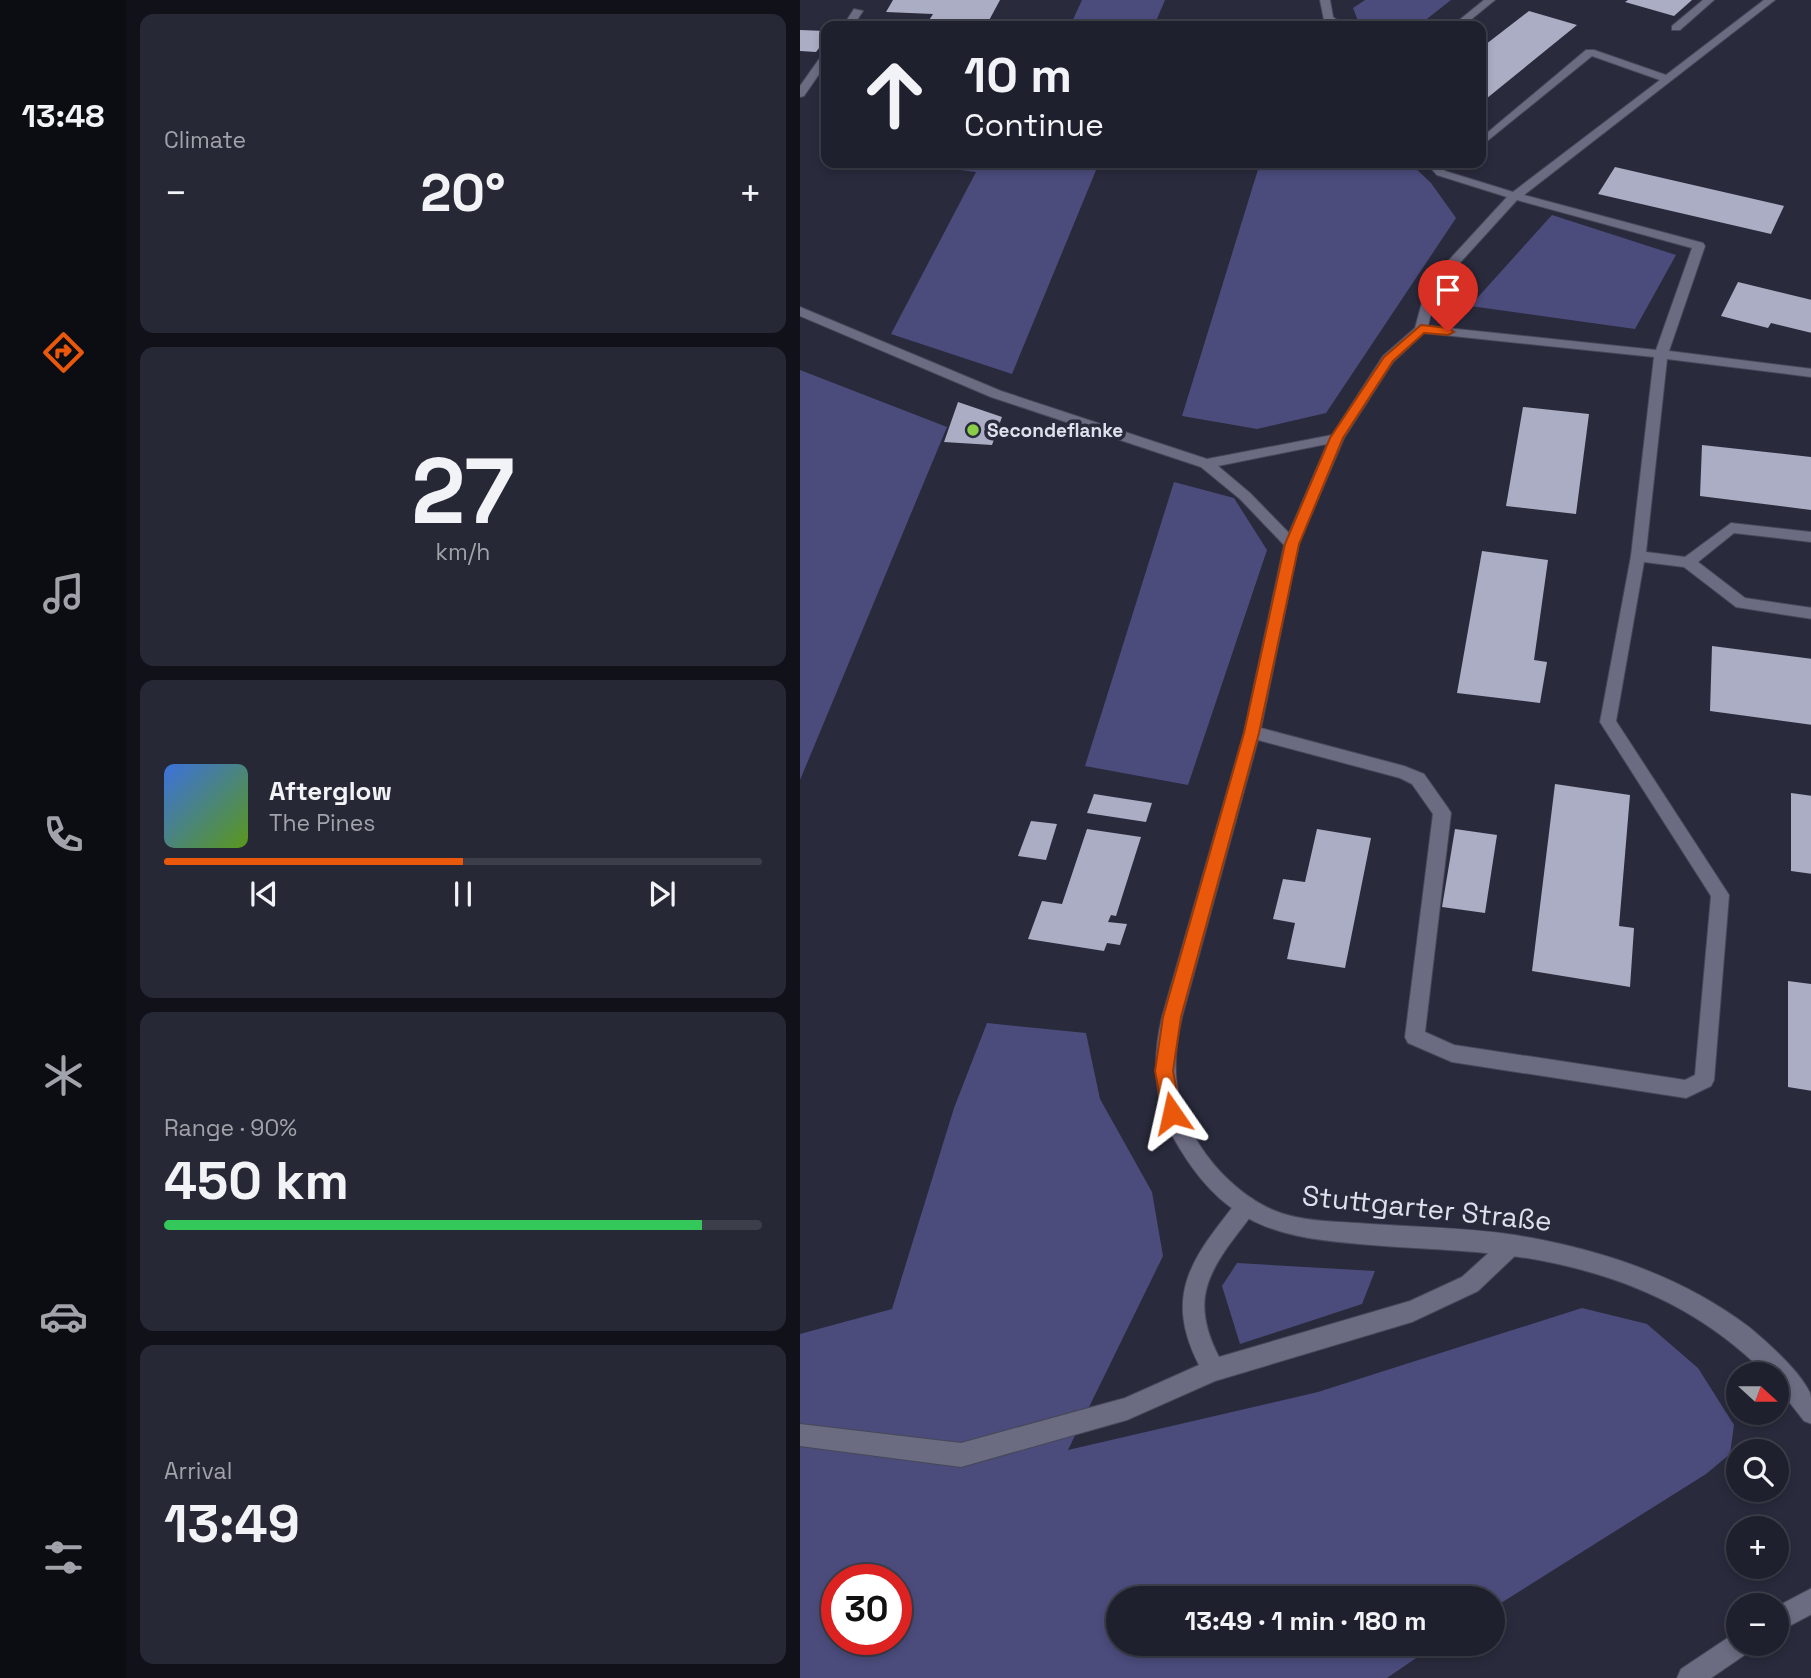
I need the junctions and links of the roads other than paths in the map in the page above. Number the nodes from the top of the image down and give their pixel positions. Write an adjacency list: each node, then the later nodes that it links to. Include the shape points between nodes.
1 (1325, 0): 7 (street)
2 (1490, 0): 8 (street)
3 (1709, 0): 9 (street)
4 (1770, 0): 11 (street)
5 (858, 12): 6 (street)
6 (852, 21)
7 (1332, 21)
8 (1463, 21)
9 (1676, 28)
10 (821, 64): 12 (street)
11 (1668, 79): 13 (street, via 1590,52); 15 (street)
12 (800, 94)
13 (1486, 139)
14 (1436, 168): 15 (street)
15 (1515, 196): 17 (street, via 1431,287); 18 (street, via 1699,246)
16 (800, 311): 21 (street, via 996,394)
17 (1421, 329): 18 (street); 20 (street, Stuttgarter Straße, via 1388,359)
18 (1661, 354): 19 (street); 24 (street)
19 (1811, 373)
20 (1337, 438): 21 (street); 23 (street, Stuttgarter Straße)
21 (1206, 464): 23 (street)
22 (1811, 537): 25 (street, via 1731,528)
23 (1292, 544): 27 (street, Stuttgarter Straße)
24 (1638, 556): 25 (street); 27 (street, via 1608,722 1720,895 1704,1080 1686,1089 1452,1052 1415,1037 1442,813 1418,779 1404,773)
25 (1688, 562): 26 (street, via 1741,603)
26 (1811, 614)
27 (1252, 733): 28 (street, Stuttgarter Straße, via 1172,1017 1164,1071 1172,1113 1195,1156)
28 (1246, 1206): 29 (street, Stuttgarter Straße, via 1283,1224 1310,1230); 30 (street, via 1210,1253 1193,1293 1194,1329)
29 (1512, 1245): 30 (street, via 1470,1284 1440,1300); 31 (street, Stuttgarter Straße, via 1637,1274 1691,1299 1756,1347)
30 (1213, 1370): 32 (street, via 1127,1409 961,1455)
31 (1811, 1413)
32 (800, 1435)
33 (1811, 1600): 34 (street)
34 (1789, 1613)
35 (1726, 1653): 36 (street)
36 (1690, 1678)

